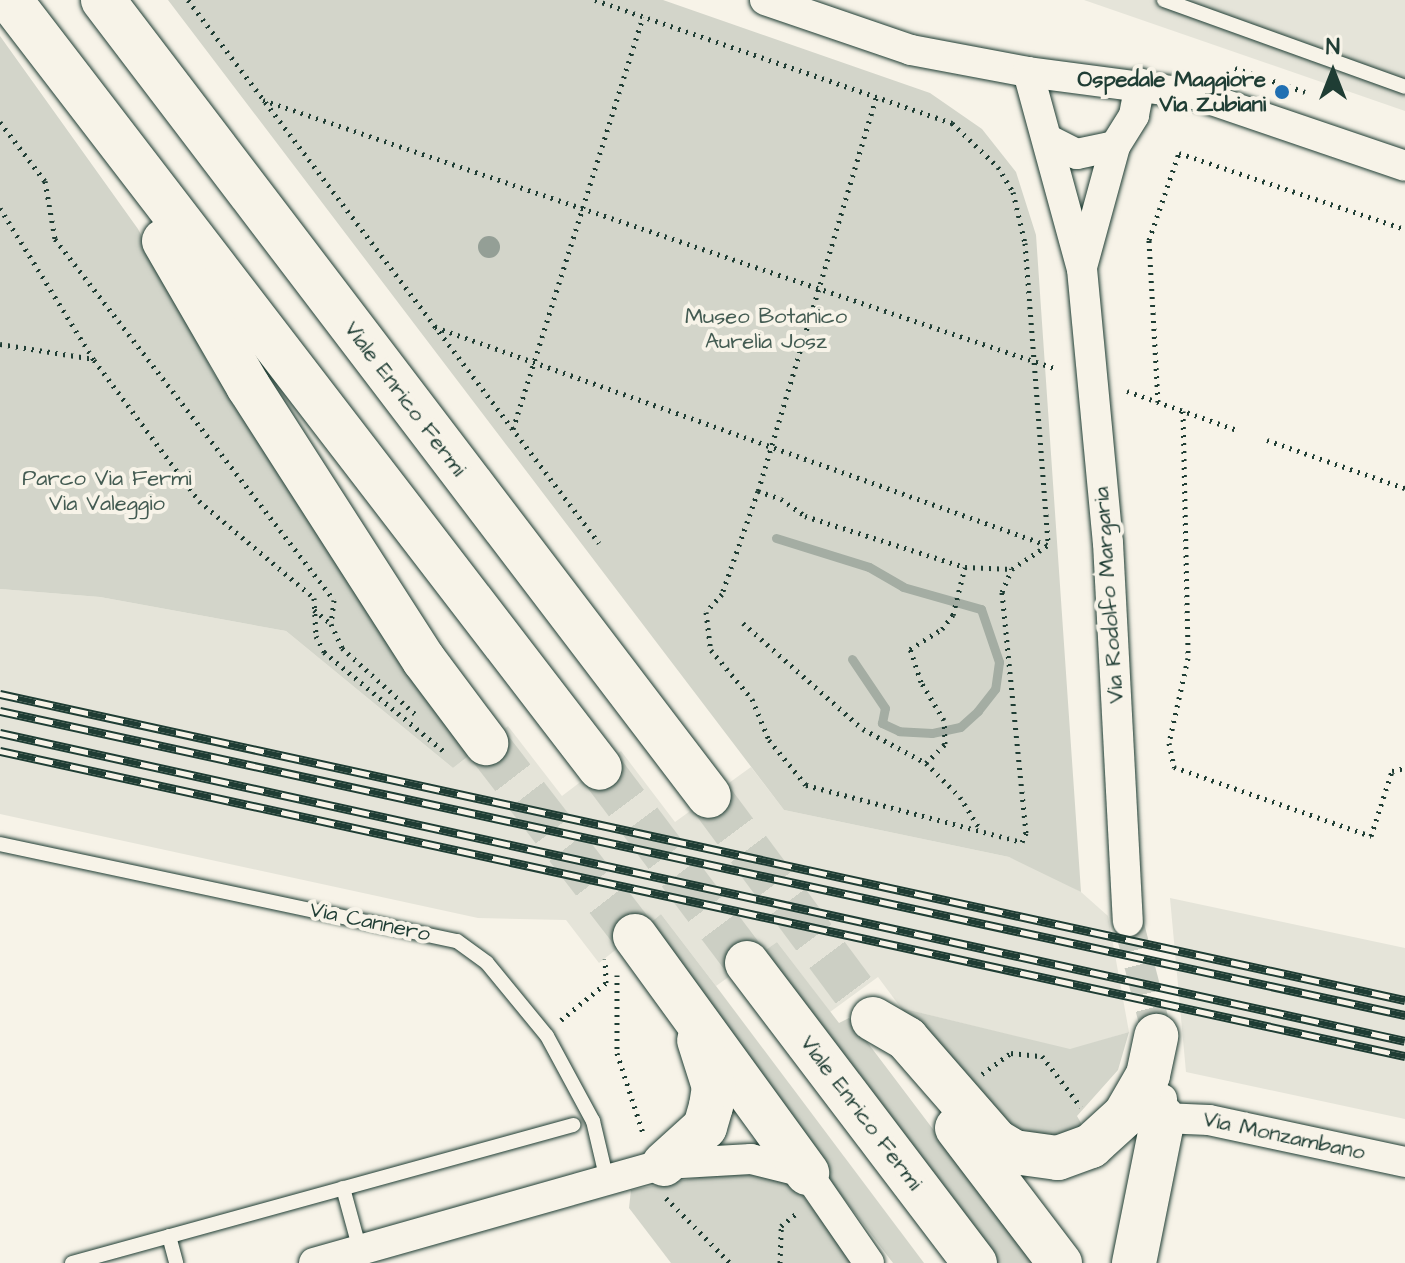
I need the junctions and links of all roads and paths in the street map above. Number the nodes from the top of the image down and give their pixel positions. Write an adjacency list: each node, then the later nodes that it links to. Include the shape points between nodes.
1 (10, 0): 51 (main road)
2 (103, 0): 53 (main road, Viale Enrico Fermi)
3 (188, 0): 15 (path)
4 (595, 0): 7 (path)
5 (765, 0): 10 (street, via 911,50)
6 (1164, 0): 12 (lane)
7 (643, 17): 14 (path); 21 (path)
8 (0, 20): 49 (main road, via 149,217 248,386 424,660)
9 (1235, 68): 13 (path)
10 (1028, 72): 11 (street); 17 (street, Via Rodolfo Margaria)
11 (1140, 84): 18 (street, Via Rodolfo Margaria, via 1134,115); 19 (street, via 1194,94)
12 (1405, 87)
13 (1305, 92)
14 (876, 98): 24 (path); 28 (path, via 952,123 979,144 1013,192 1025,243)
15 (263, 100): 21 (path); 25 (path)
16 (1, 124): 46 (path, via 45,181 55,239 334,600)
17 (1049, 140): 18 (street, via 1077,154); 23 (street, Via Rodolfo Margaria)
18 (1115, 146): 23 (street, Via Rodolfo Margaria)
19 (1405, 166)
20 (0, 208): 27 (path)
21 (582, 209): 24 (path); 29 (path)
22 (1405, 229): 32 (path, via 1179,153 1149,240)
23 (1082, 269): 56 (street, Via Rodolfo Margaria, via 1108,543)
24 (815, 288): 28 (path); 37 (path)
25 (435, 327): 29 (path); 34 (path)
26 (0, 344): 27 (path)
27 (94, 360): 44 (path, via 199,501 314,598)
28 (1032, 362): 30 (path); 41 (path)
29 (535, 363): 34 (path); 37 (path)
30 (1054, 368)
31 (1127, 391): 32 (path)
32 (1158, 402): 33 (path)
33 (1183, 411): 35 (path); 52 (path, via 1188,658 1169,743 1174,767 1371,836 1392,771)
34 (513, 429): 40 (path)
35 (1237, 430)
36 (1267, 440): 38 (path)
37 (771, 447): 39 (path); 41 (path)
38 (1405, 488)
39 (758, 491): 42 (path, via 805,516); 54 (path, via 722,594 706,612 711,650 752,699 769,740 806,785)
40 (599, 543)
41 (1048, 545): 43 (path)
42 (965, 567): 43 (path); 50 (path, via 953,615 942,629 910,649 921,682 944,720 945,744)
43 (1012, 569): 54 (path, via 1002,592 1026,833 1022,842)
44 (313, 609): 46 (path); 49 (path, via 324,652)
45 (743, 623): 50 (path, via 863,729)
46 (331, 624): 47 (path, via 342,648)
47 (419, 717)
48 (430, 727): 49 (path)
49 (465, 751)
50 (926, 763): 54 (path, via 960,797)
51 (600, 768)
52 (1405, 768)
53 (709, 796)
54 (981, 831)
55 (0, 844): 68 (lane, Via Cannero, via 457,941 487,963 547,1036 593,1121)
56 (1128, 921)
57 (617, 949): 59 (main road); 60 (path, via 606,983); 67 (path, via 617,1053)
58 (747, 963): 79 (main road, Viale Enrico Fermi)
59 (688, 1012): 67 (main road, via 714,1087 711,1106 705,1127); 70 (main road)
60 (561, 1020)
61 (1155, 1029): 64 (street); 80 (main road, via 1148,1075 1125,1115 1091,1146 1058,1158 1014,1152 996,1141 907,1039 865,1007)
62 (982, 1074): 63 (path, via 1011,1053 1042,1056)
63 (1084, 1111)
64 (1163, 1118): 66 (street, Via Monzambano, via 1209,1120); 81 (main road)
65 (573, 1125): 69 (lane)
66 (1405, 1162)
67 (659, 1170): 68 (street); 70 (street, via 751,1159); 76 (path)
68 (607, 1180): 72 (street)
69 (343, 1188): 71 (lane); 72 (lane)
70 (806, 1190): 77 (path, via 781,1226); 78 (street)
71 (169, 1236): 73 (lane); 74 (lane)
72 (360, 1250): 75 (street)
73 (72, 1263)
74 (176, 1263)
75 (314, 1263)
76 (730, 1263)
77 (780, 1263)
78 (869, 1263)
79 (975, 1263)
80 (1060, 1263)
81 (1134, 1263)

